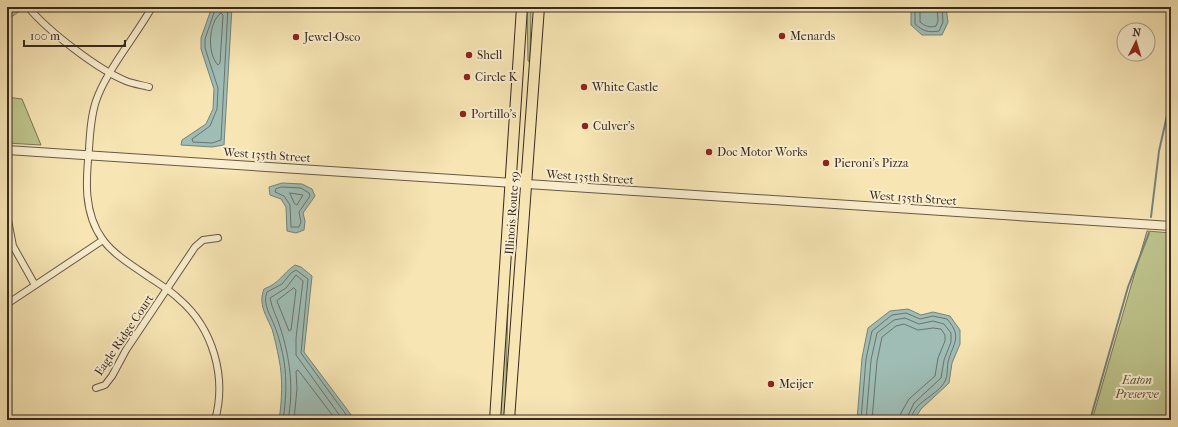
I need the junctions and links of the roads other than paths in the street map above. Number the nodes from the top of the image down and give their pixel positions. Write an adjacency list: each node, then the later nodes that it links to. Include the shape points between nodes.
1 (28, 7): 5 (street, via 79,52)
2 (152, 7): 5 (street)
3 (522, 7): 9 (main road, Illinois Route 59)
4 (539, 7): 10 (main road, Illinois Route 59)
5 (111, 73): 6 (street, via 126,81); 8 (street, via 96,100)
6 (149, 87)
7 (7, 150): 8 (street, West 135th Street)
8 (88, 156): 9 (street, West 135th Street); 14 (street, via 88,202 94,223)
9 (511, 184): 10 (street, West 135th Street); 20 (main road, Illinois Route 59)
10 (526, 185): 12 (street, West 135th Street); 21 (main road, Illinois Route 59)
11 (8, 220): 15 (street, via 13,246)
12 (1171, 226)
13 (218, 238): 16 (street, Eagle Ridge Court, via 203,240 195,248)
14 (103, 240): 15 (street); 16 (street, via 122,258)
15 (35, 285): 17 (street)
16 (167, 290): 18 (street, Eagle Ridge Court, via 126,350 112,376 105,385); 19 (street, via 191,310 213,348 219,370 220,390)
17 (7, 304)
18 (96, 388)
19 (215, 420)
20 (495, 420)
21 (509, 420)

